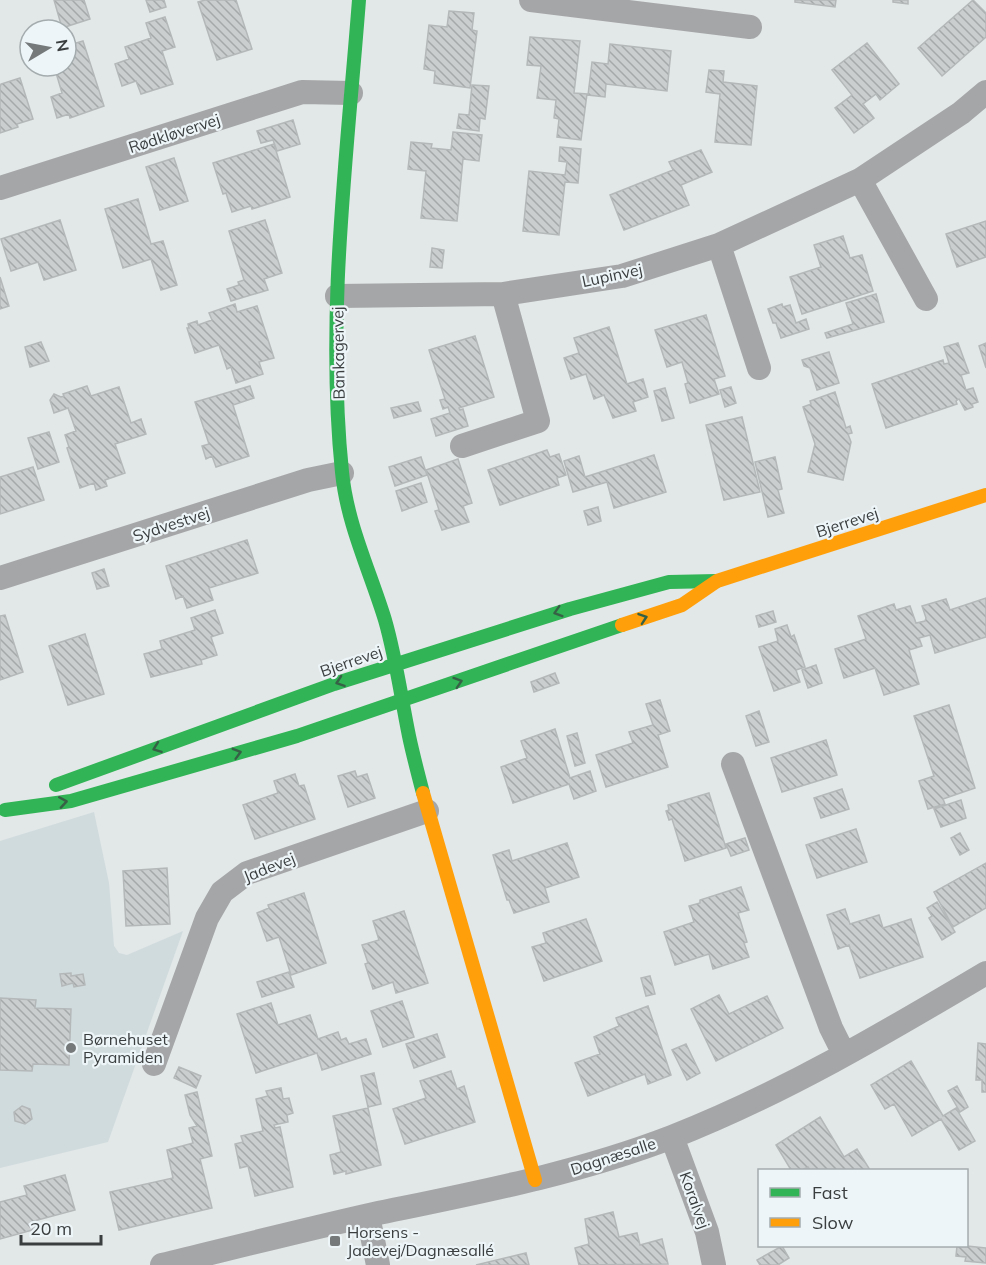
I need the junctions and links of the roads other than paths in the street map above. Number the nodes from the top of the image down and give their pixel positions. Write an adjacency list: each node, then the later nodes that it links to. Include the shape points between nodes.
1 (359, 0): 5 (street, Bankagervej)
2 (531, 0): 3 (street)
3 (750, 27)
4 (986, 92): 6 (street, Lupinvej)
5 (351, 93): 7 (street, Rødkløvervej, via 302,92); 10 (street, Bankagervej)
6 (860, 180): 8 (street, Lupinvej); 11 (street)
7 (0, 188)
8 (719, 245): 9 (street, Lupinvej, via 622,276); 12 (street)
9 (503, 294): 10 (street, Lupinvej); 13 (street, via 538,421)
10 (337, 296): 14 (street, Bankagervej)
11 (926, 299)
12 (759, 368)
13 (462, 446)
14 (342, 473): 16 (street, Sydvestvej, via 308,480); 18 (street, Bankagervej, via 350,518)
15 (986, 495): 17 (street, Bjerrevej)
16 (0, 578)
17 (717, 581): 18 (street, Bjerrevej, one-way to 18, via 669,582); 19 (street, Bjerrevej, one-way to 17, via 682,604)
18 (396, 663): 19 (street, Bankagervej); 21 (street, Bjerrevej, one-way to 21, via 65,781)
19 (403, 699): 21 (street, Bjerrevej, one-way to 19, via 71,801 297,736); 22 (street)
20 (733, 764): 24 (street)
21 (3, 811)
22 (427, 811): 25 (street, Jadevej, via 247,873 222,892 207,918); 27 (street)
23 (986, 973): 24 (street, Dagnæsalle)
24 (844, 1054): 26 (street, Dagnæsalle, via 756,1101)
25 (154, 1064)
26 (672, 1137): 27 (street, Dagnæsalle); 31 (street, Koralvej, via 707,1232)
27 (535, 1180): 28 (street, Dagnæsalle)
28 (368, 1216): 29 (street, Dagnæsalle); 30 (street)
29 (162, 1265)
30 (378, 1265)
31 (714, 1265)

